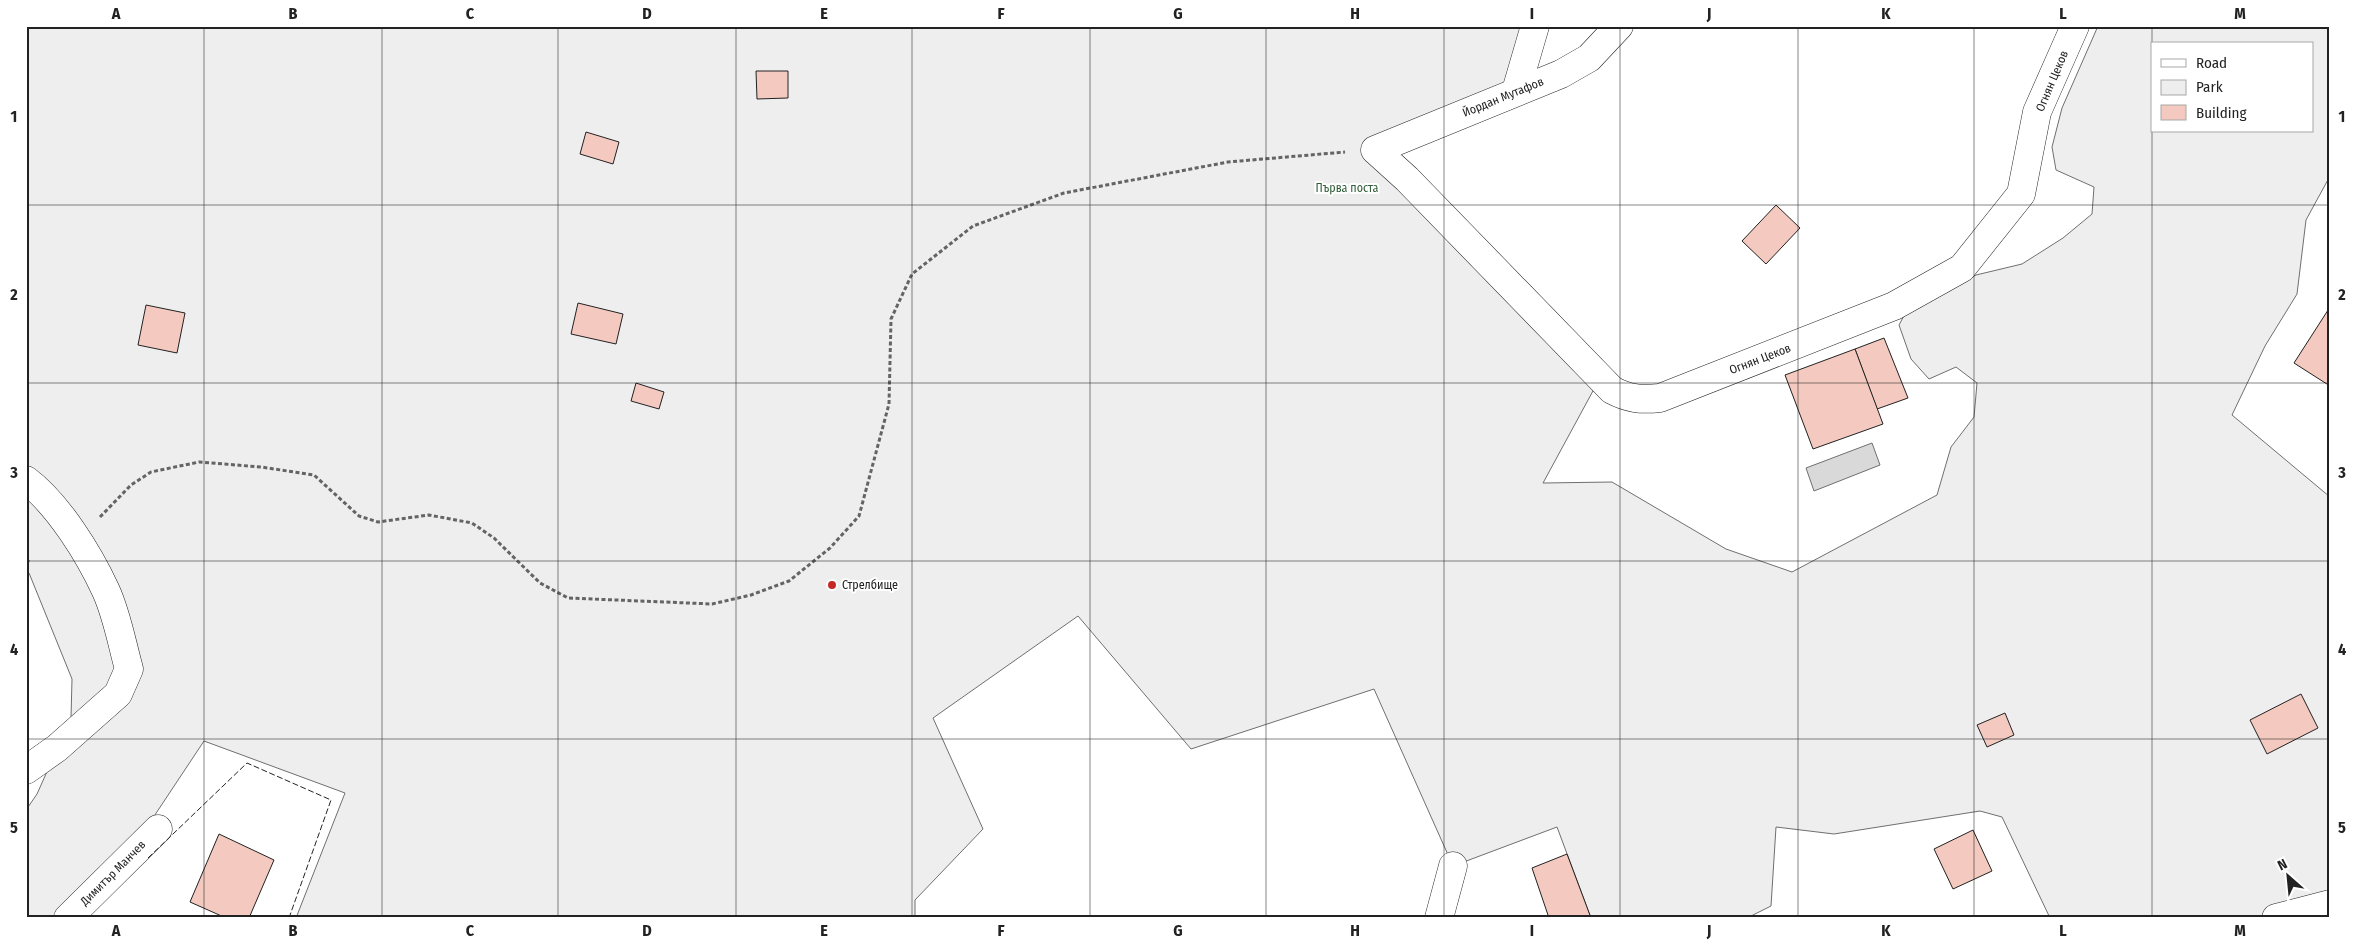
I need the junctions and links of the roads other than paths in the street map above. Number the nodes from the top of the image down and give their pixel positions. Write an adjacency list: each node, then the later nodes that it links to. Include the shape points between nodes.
1 (1535, 26): 4 (street)
2 (1619, 26): 4 (street, Йордан Мутафов, via 1589,58 1561,74)
3 (2076, 26): 5 (street, Огнян Цеков, via 2037,112 2021,194 1962,268 1894,306 1660,398 1627,398 1612,390)
4 (1516, 91): 5 (street, Йордан Мутафов)
5 (1375, 150)
6 (26, 480): 7 (street, via 41,491 79,543 106,592 130,669 118,694 57,748)
7 (26, 770)
8 (158, 829): 11 (street, Димитър Манчев)
9 (1453, 866): 12 (street)
10 (2330, 904): 13 (street)
11 (68, 918)
12 (1439, 918)
13 (2276, 918)

